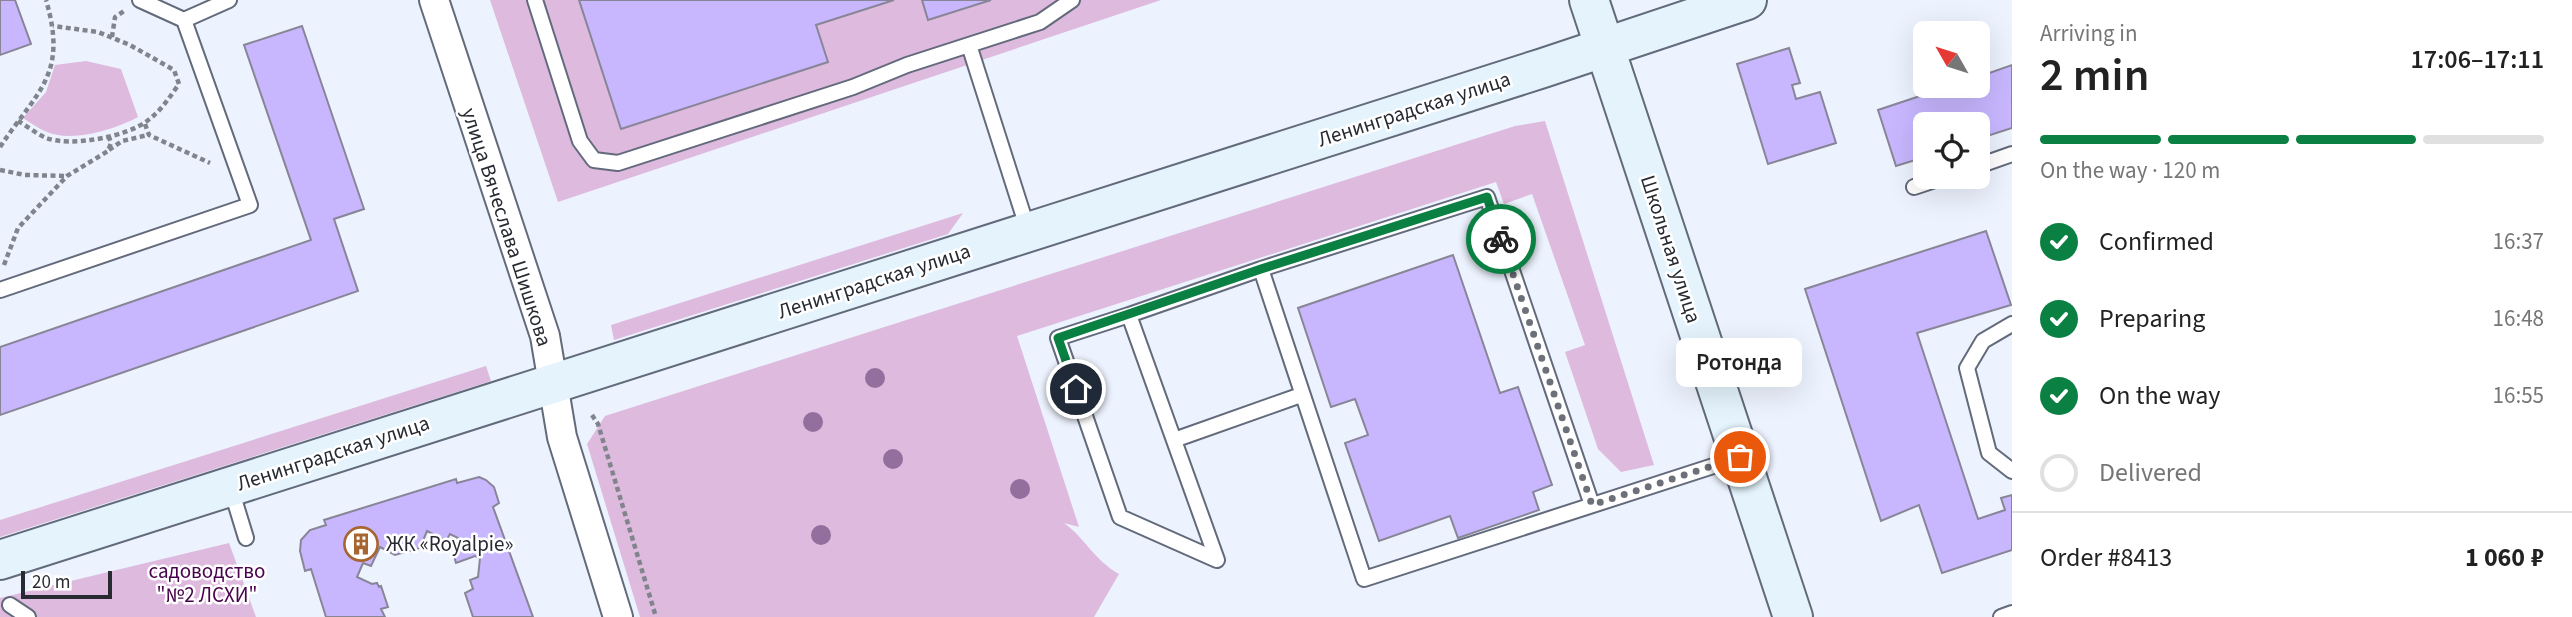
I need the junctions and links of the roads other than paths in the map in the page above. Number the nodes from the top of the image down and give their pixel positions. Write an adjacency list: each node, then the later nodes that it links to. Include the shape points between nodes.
1 (140, 0): 8 (lane)
2 (229, 0): 8 (lane)
3 (434, 0): 18 (street, улица Вячеслава Шишкова, via 545,336)
4 (535, 0): 9 (lane, via 580,141 594,160 618,163)
5 (1072, 0): 9 (lane, via 1040,22)
6 (1589, 0): 10 (street, Школьная улица)
7 (1746, 0): 10 (street, Ленинградская улица)
8 (184, 20): 15 (lane, via 250,205)
9 (969, 45): 13 (lane)
10 (1604, 46): 13 (street, Ленинградская улица); 21 (street, Школьная улица)
11 (2012, 154): 12 (lane)
12 (1990, 162)
13 (1028, 232): 18 (street, Ленинградская улица)
14 (1261, 269): 16 (lane); 19 (lane); 24 (lane, via 1487,197)
15 (0, 289)
16 (1129, 315): 20 (lane); 20 (lane, via 1058,338 1120,517 1217,560)
17 (2012, 324): 22 (lane, via 1983,341 1967,368 1989,453)
18 (552, 383): 23 (street, Ленинградская улица); 30 (street, улица Вячеслава Шишкова, via 562,437)
19 (1301, 395): 20 (lane); 24 (lane, via 1364,579)
20 (1174, 440)
21 (1740, 457): 24 (lane); 31 (street, Школьная улица)
22 (2012, 471)
23 (230, 486): 25 (lane); 26 (street, Ленинградская улица)
24 (1592, 505)
25 (246, 538)
26 (0, 561)
27 (10, 605): 29 (lane)
28 (2012, 614): 32 (lane)
29 (28, 617)
30 (618, 617)
31 (1793, 617)
32 (2001, 617)

